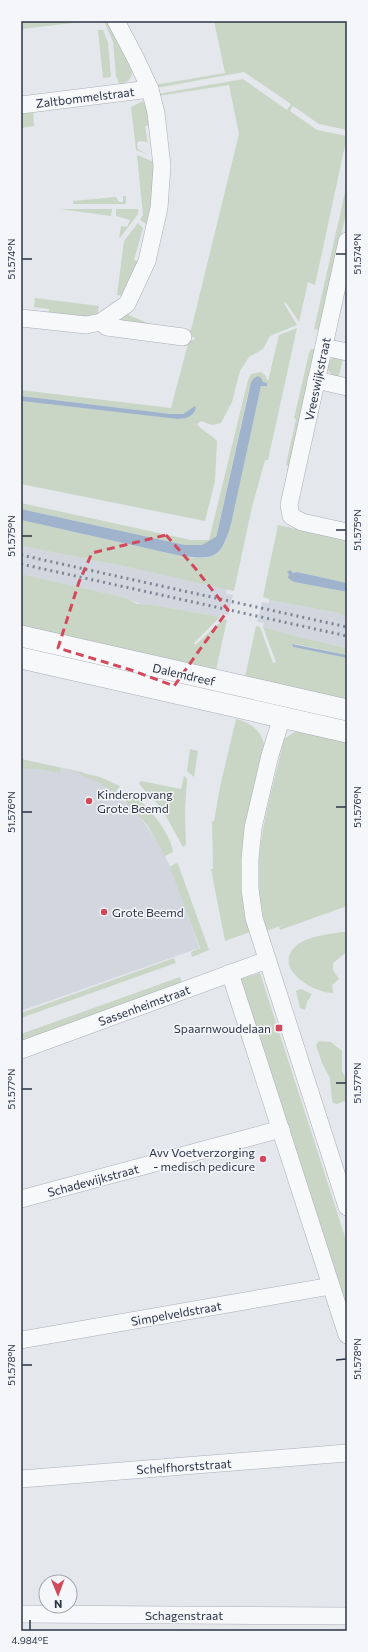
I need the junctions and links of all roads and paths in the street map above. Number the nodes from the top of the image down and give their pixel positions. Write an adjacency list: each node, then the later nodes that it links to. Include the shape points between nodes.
1 (116, 21): 2 (street)
2 (150, 89): 3 (street, Zaltbommelstraat); 6 (street, via 156,113 162,166 159,208 147,261 127,304)
3 (21, 104)
4 (347, 241): 8 (street, Vreeswijkstraat)
5 (21, 318): 6 (street, via 86,325)
6 (101, 322): 7 (street, via 107,327)
7 (183, 338)
8 (324, 347): 9 (street); 10 (street, Vreeswijkstraat)
9 (347, 352)
10 (316, 380): 11 (street); 12 (street, Vreeswijkstraat, via 289,504 291,516 302,522)
11 (347, 387)
12 (347, 532)
13 (21, 636): 15 (street, Dalemdreef)
14 (21, 658): 17 (street, Dalemdreef)
15 (287, 697): 16 (street, Dalemdreef); 17 (street)
16 (347, 710)
17 (282, 717): 18 (street, Dalemdreef); 19 (street, via 252,828 250,859 250,889 254,918)
18 (347, 732)
19 (267, 960): 20 (street, Sassenheimstraat); 24 (street)
20 (230, 973): 21 (street, Sassenheimstraat); 22 (street)
21 (21, 1050)
22 (281, 1129): 23 (street, Schadewijkstraat); 25 (street)
23 (21, 1199)
24 (347, 1207)
25 (331, 1286): 26 (street); 27 (street, Simpelveldstraat)
26 (347, 1335)
27 (21, 1340)
28 (347, 1453): 29 (street, Schelfhorststraat)
29 (21, 1479)
30 (21, 1614): 31 (street, Schagenstraat)
31 (347, 1616)

